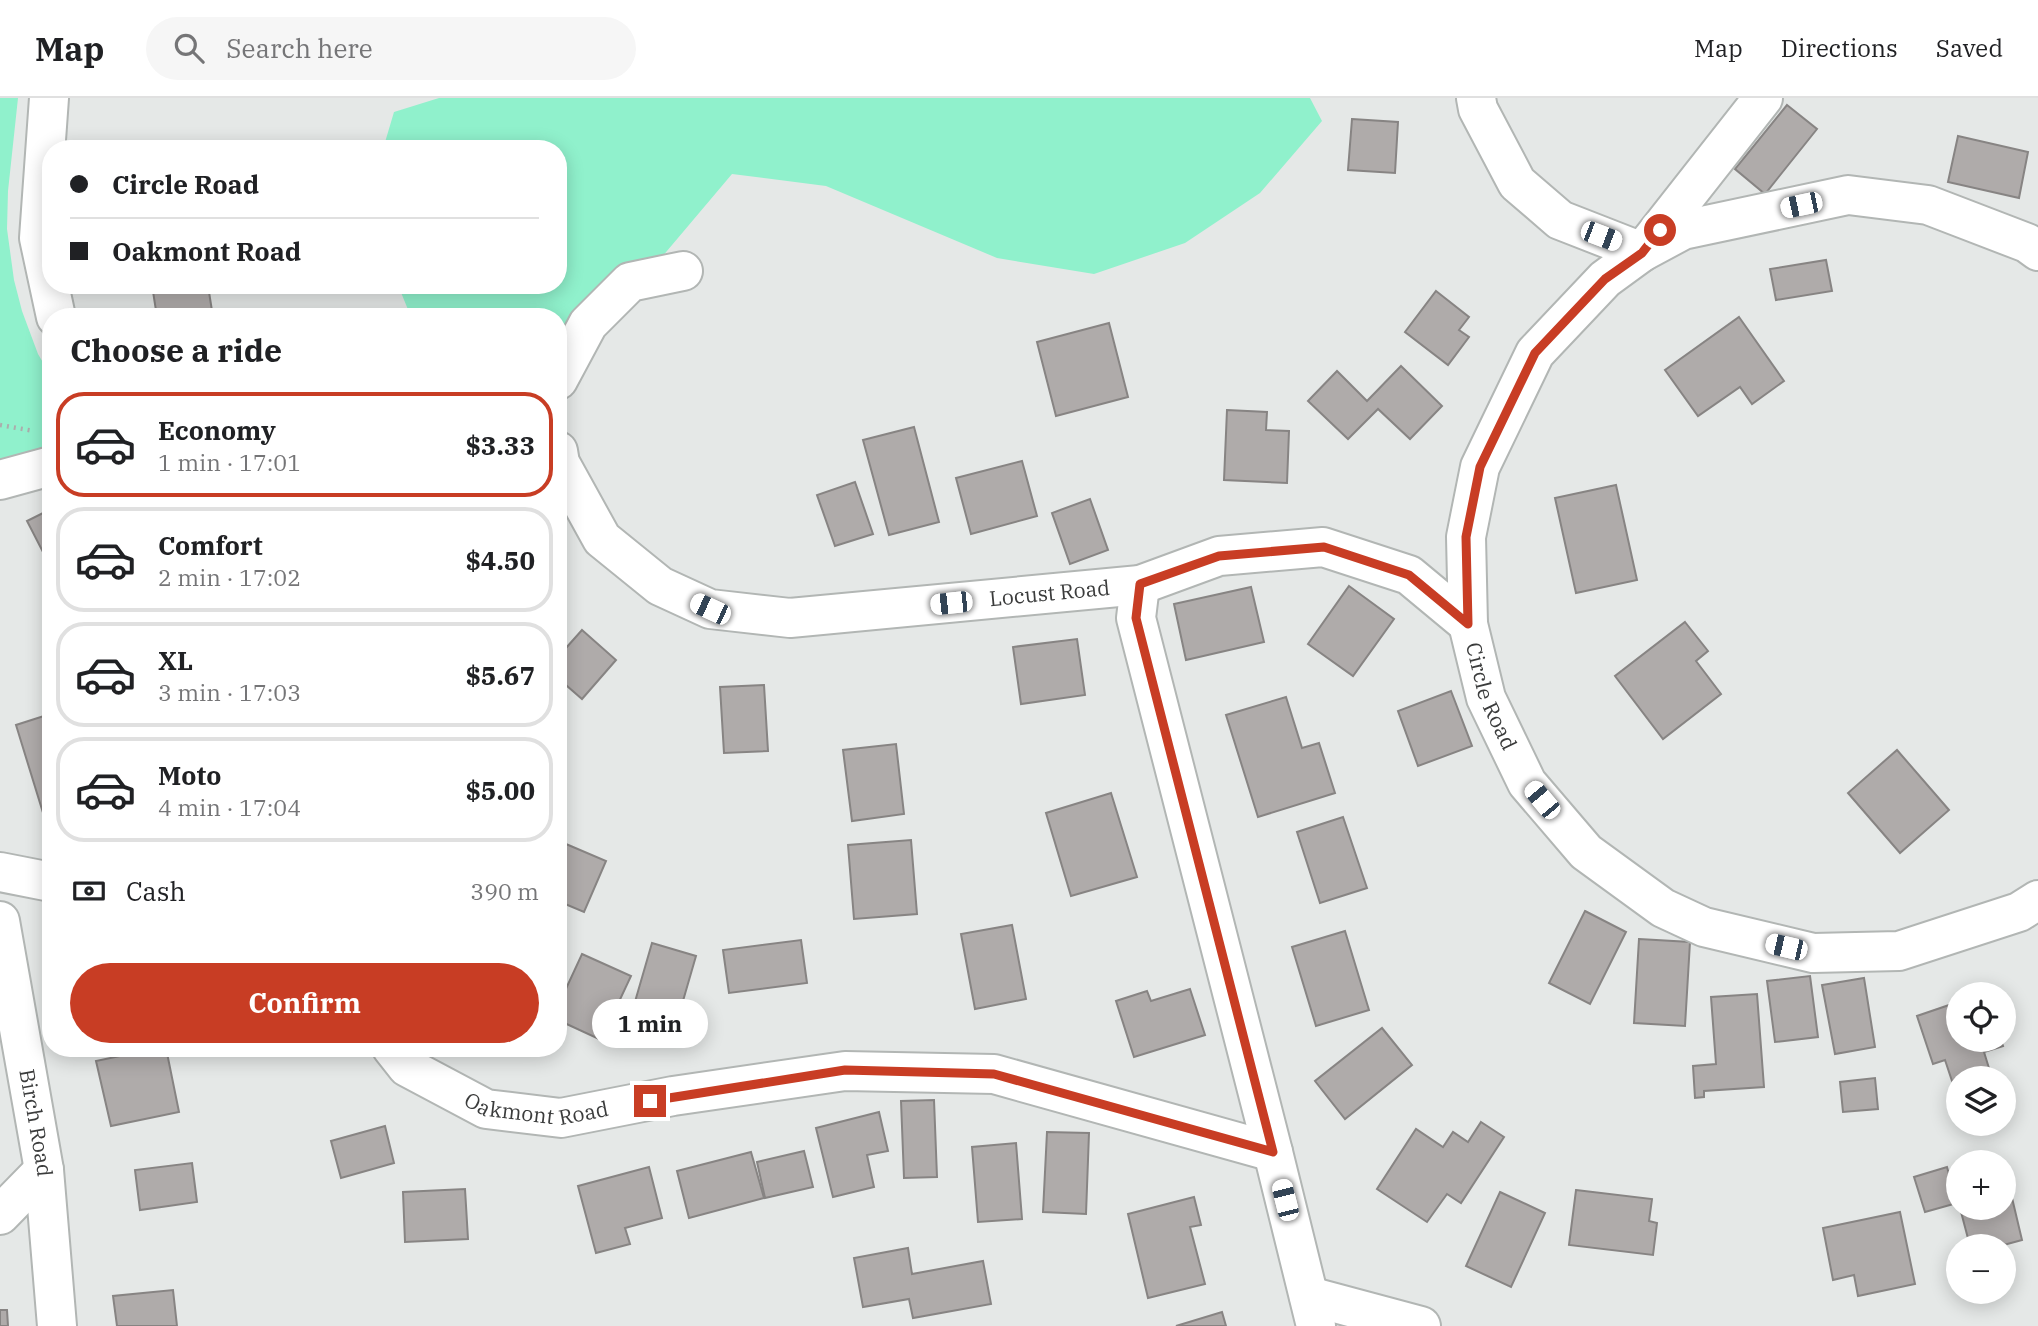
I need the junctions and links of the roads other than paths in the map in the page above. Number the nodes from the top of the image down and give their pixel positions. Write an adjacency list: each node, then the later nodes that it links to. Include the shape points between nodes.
1 (49, 98): 4 (street)
2 (1476, 98): 7 (street, via 1517,183 1560,220)
3 (1763, 98): 7 (street)
4 (46, 140)
5 (42, 186): 8 (street, via 38,237)
6 (2038, 251): 7 (street, Circle Road, via 1928,205 1848,195 1683,230)
7 (1642, 253): 15 (street, Circle Road, via 1605,279 1535,353 1480,467 1466,537)
8 (42, 255)
9 (683, 271): 10 (street, via 630,282 588,324)
10 (567, 363)
11 (42, 450): 13 (street)
12 (567, 476): 14 (street, Locust Road, via 602,539 660,586 710,609 790,618)
13 (0, 480)
14 (1140, 584): 15 (street, Locust Road, via 1219,556 1324,547 1409,575); 21 (street, via 1136,618)
15 (1468, 624): 18 (street, Circle Road, via 1486,698 1527,783 1586,852 1663,908 1704,927 1813,953 1899,951 2019,912)
16 (0, 872): 17 (street)
17 (42, 880)
18 (2038, 900)
19 (0, 920): 22 (street, Birch Road)
20 (399, 1057): 21 (street, Oakmont Road, via 407,1067 485,1109 561,1118 845,1070 994,1074)
21 (1273, 1152): 24 (street)
22 (44, 1170): 23 (street); 25 (street, Birch Road)
23 (0, 1215)
24 (1312, 1311): 26 (street)
25 (57, 1326)
26 (1420, 1326)

